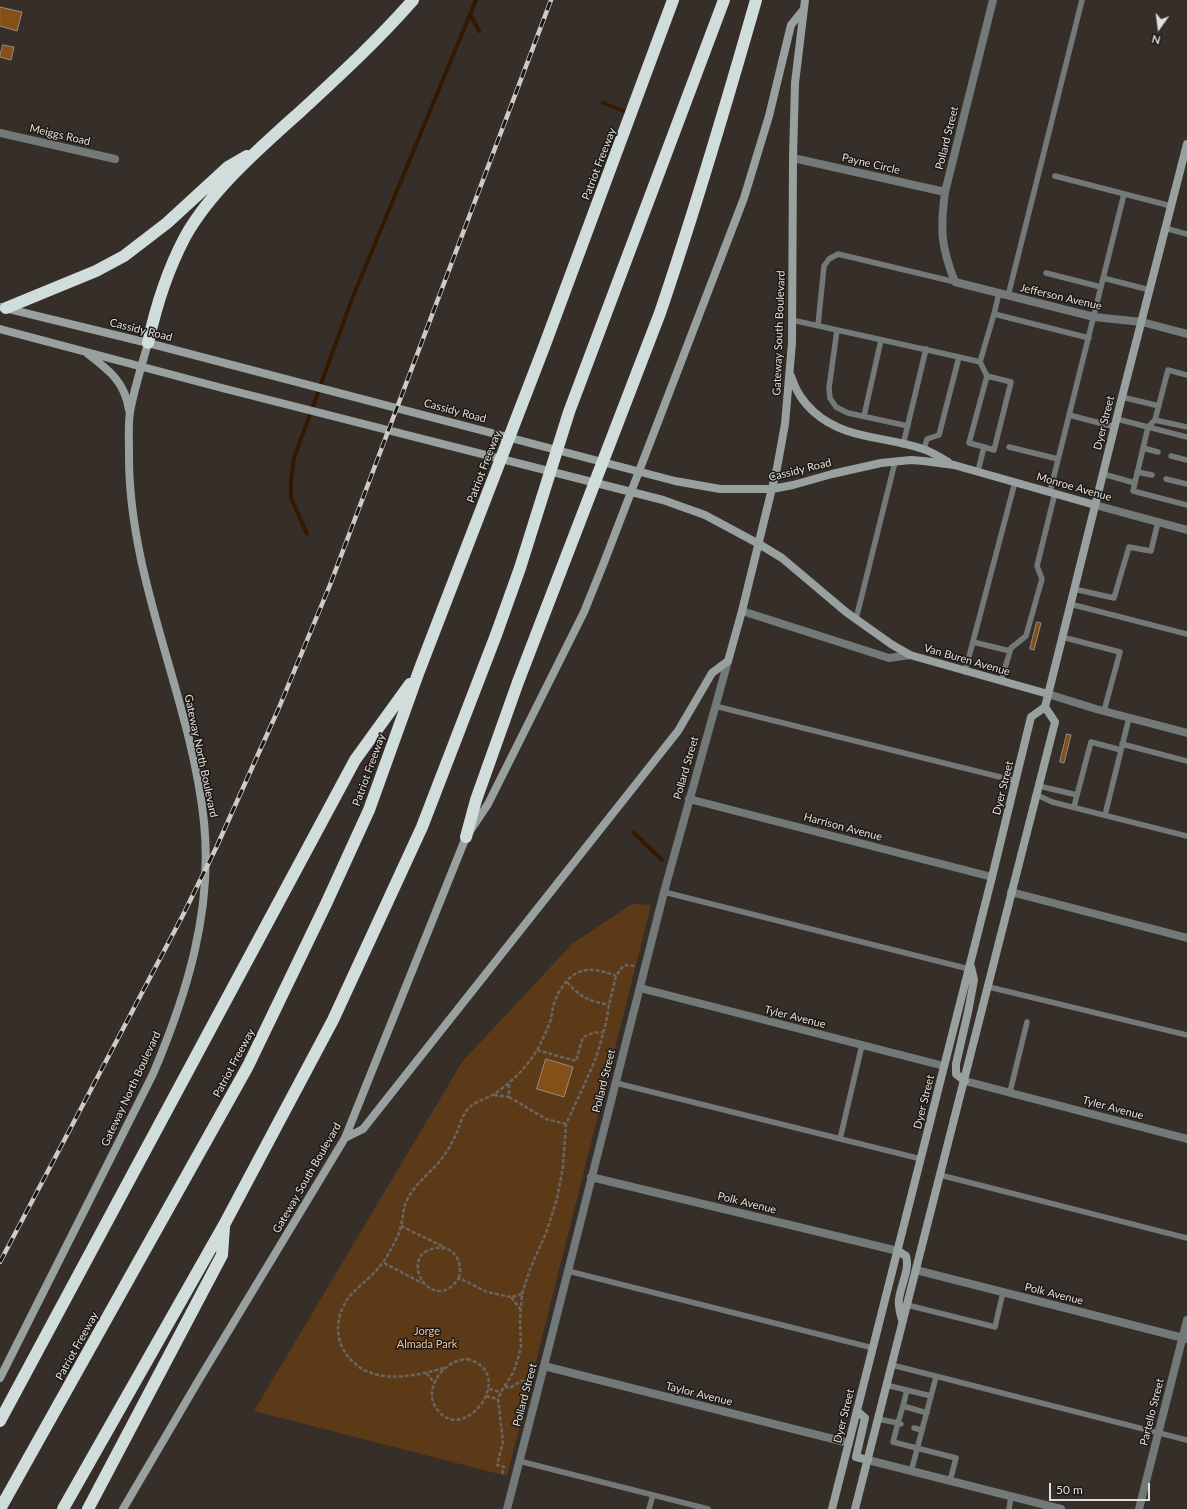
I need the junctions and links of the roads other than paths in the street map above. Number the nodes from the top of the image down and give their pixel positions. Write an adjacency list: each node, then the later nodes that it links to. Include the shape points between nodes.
1 (413, 0): 11 (highway, via 344,73)
2 (673, 0): 95 (highway, Patriot Freeway, via 544,347)
3 (724, 0): 135 (highway, via 569,412 496,636 422,827 333,1020)
4 (756, 0): 114 (highway, via 660,313 518,682 476,800)
5 (805, 0): 8 (main road, Gateway South Boulevard)
6 (993, 0): 15 (street, Pollard Street)
7 (1082, 0): 26 (lane)
8 (804, 9): 12 (main road, Gateway South Boulevard, via 795,83); 114 (main road, Gateway South Boulevard, via 791,25 769,116 744,198 604,565 488,804)
9 (0, 133): 13 (street, Meiggs Road)
10 (1187, 144): 17 (main road, Dyer Street)
11 (260, 148): 27 (highway, via 228,167 162,227 124,256 96,271); 38 (highway, via 215,197 186,236 161,292)
12 (793, 158): 15 (street, Payne Circle); 30 (main road, Gateway South Boulevard)
13 (115, 159)
14 (1055, 176): 16 (lane)
15 (945, 192): 22 (street, Pollard Street, via 942,238 947,262)
16 (1124, 194): 17 (lane); 21 (lane)
17 (1171, 206): 18 (main road, Dyer Street)
18 (1165, 228): 19 (lane); 24 (main road, Dyer Street)
19 (1187, 234)
20 (1046, 274): 23 (lane)
21 (1103, 278): 23 (lane); 24 (lane)
22 (955, 282): 25 (street, Jefferson Avenue); 32 (lane, via 838,254 829,259 824,266)
23 (1101, 287): 29 (lane)
24 (1150, 290): 31 (main road, Dyer Street)
25 (999, 293): 26 (street, Jefferson Avenue); 28 (lane)
26 (1008, 296): 29 (street, Jefferson Avenue)
27 (3, 307): 38 (main road, Cassidy Road)
28 (994, 314): 36 (lane); 42 (lane)
29 (1094, 317): 31 (street, Jefferson Avenue); 36 (lane)
30 (792, 320): 32 (lane); 44 (main road, Gateway South Boulevard)
31 (1142, 322): 35 (street, Jefferson Avenue); 47 (main road, Dyer Street)
32 (818, 325): 34 (lane)
33 (0, 329): 40 (main road)
34 (837, 330): 37 (lane); 51 (lane, via 829,388 830,398 836,407 848,413)
35 (1187, 334)
36 (1089, 338): 50 (lane)
37 (881, 340): 39 (lane); 51 (lane)
38 (148, 342): 43 (main road, Gateway North Boulevard); 78 (main road, Cassidy Road, via 675,480 720,489)
39 (926, 350): 41 (lane); 54 (lane)
40 (84, 351): 43 (main road); 49 (main road, via 110,371 120,384 127,398)
41 (959, 357): 42 (lane); 63 (lane, via 939,434 927,439)
42 (980, 362): 46 (lane)
43 (141, 367): 49 (main road, Gateway North Boulevard); 84 (main road, via 663,500 704,515)
44 (790, 373): 59 (main road, via 799,396 832,426); 78 (main road, Gateway South Boulevard, via 785,424)
45 (1187, 375): 48 (lane, via 1168,370)
46 (987, 376): 60 (lane, via 969,443); 60 (lane, via 1011,382 994,450)
47 (1122, 397): 48 (lane); 52 (main road, Dyer Street)
48 (1159, 406): 53 (lane)
49 (130, 413): 149 (main road, Gateway North Boulevard, via 129,480 140,559 185,721 201,799 205,852 204,901 188,979 167,1042 144,1093)
50 (1069, 415): 55 (lane); 66 (lane)
51 (864, 416): 54 (lane)
52 (1117, 419): 55 (main road, Dyer Street); 56 (lane)
53 (1155, 420): 56 (lane); 57 (lane)
54 (908, 426): 59 (lane)
55 (1115, 427): 72 (main road, Dyer Street)
56 (1148, 427): 58 (lane); 62 (lane)
57 (1187, 428)
58 (1187, 437)
59 (903, 445): 63 (main road)
60 (984, 447): 70 (lane)
61 (1010, 447): 66 (lane)
62 (1143, 448): 64 (lane); 71 (lane)
63 (924, 449): 69 (main road)
64 (1158, 452)
65 (1172, 456): 67 (lane)
66 (1058, 459): 79 (lane)
67 (1187, 460)
68 (895, 462): 69 (main road, Cassidy Road, via 911,460); 78 (main road, Cassidy Road, via 881,463); 88 (lane)
69 (954, 464): 70 (main road, Monroe Avenue)
70 (978, 471): 75 (main road, Monroe Avenue)
71 (1137, 472): 73 (lane); 76 (lane)
72 (1103, 474): 76 (lane); 80 (main road, Dyer Street)
73 (1152, 475)
74 (1166, 479): 77 (lane)
75 (1015, 482): 79 (main road, Monroe Avenue); 91 (lane)
76 (1134, 483): 81 (lane, via 1133,491)
77 (1187, 484)
78 (772, 489): 84 (main road, Gateway South Boulevard)
79 (1052, 492): 80 (main road, Monroe Avenue); 92 (lane, via 1037,566 1042,579 1026,636 1010,648)
80 (1095, 505): 82 (street, Monroe Avenue); 85 (main road, Dyer Street)
81 (1187, 505)
82 (1158, 522): 83 (street, Monroe Avenue); 85 (lane, via 1151,550 1129,547 1114,598)
83 (1187, 529)
84 (759, 544): 87 (main road, Gateway South Boulevard); 88 (main road, via 782,558)
85 (1074, 589): 86 (main road, Dyer Street)
86 (1070, 604): 89 (lane); 90 (main road, Dyer Street)
87 (742, 611): 93 (street, Van Buren Avenue, via 889,658); 94 (main road, Gateway South Boulevard)
88 (856, 619): 93 (main road)
89 (1187, 634)
90 (1062, 637): 98 (main road, Dyer Street); 101 (lane, via 1120,652)
91 (973, 642): 92 (lane); 96 (lane)
92 (1010, 651): 97 (lane)
93 (910, 655): 96 (main road, Van Buren Avenue)
94 (728, 661): 99 (street, Pollard Street); 129 (main road, via 712,673 682,726 362,1129)
95 (419, 671): 157 (highway, via 355,760); 171 (highway, Patriot Freeway, via 369,810 248,1066)
96 (966, 672): 97 (main road, Van Buren Avenue)
97 (1002, 681): 98 (main road, Van Buren Avenue)
98 (1048, 694): 100 (main road, Dyer Street); 101 (street, Van Buren Avenue)
99 (716, 706): 106 (lane); 110 (street, Pollard Street)
100 (1045, 707): 106 (main road, Dyer Street, via 1031,717); 107 (main road, via 1055,722)
101 (1104, 711): 102 (street, Van Buren Avenue)
102 (1128, 718): 103 (street, Van Buren Avenue); 104 (lane)
103 (1187, 733)
104 (1121, 747): 105 (lane); 108 (lane, via 1091,742); 112 (lane)
105 (1187, 761)
106 (1016, 781): 115 (main road, Dyer Street)
107 (1039, 786): 108 (lane); 109 (main road)
108 (1076, 795): 111 (lane)
109 (1037, 796): 111 (lane); 117 (main road)
110 (688, 799): 115 (street, Harrison Avenue); 116 (street, Pollard Street)
111 (1074, 807): 112 (lane)
112 (1105, 815): 113 (lane)
113 (1187, 836)
114 (466, 837): 129 (main road, Gateway South Boulevard)
115 (992, 877): 119 (main road, Dyer Street)
116 (664, 892): 119 (lane); 121 (street, Pollard Street)
117 (1011, 892): 118 (street); 120 (main road)
118 (1187, 938)
119 (970, 967): 125 (main road, Dyer Street); 126 (main road, via 974,980 956,1064 956,1074)
120 (989, 987): 123 (lane); 126 (main road)
121 (640, 988): 124 (street, Tyler Avenue); 127 (street, Pollard Street)
122 (1028, 1022): 128 (lane)
123 (1187, 1035)
124 (862, 1045): 125 (street, Tyler Avenue); 130 (lane)
125 (944, 1066): 132 (main road, Dyer Street)
126 (964, 1081): 128 (street, Tyler Avenue); 133 (main road)
127 (616, 1083): 130 (lane); 134 (street, Pollard Street)
128 (1010, 1092): 131 (street, Tyler Avenue)
129 (345, 1138): 174 (main road, Gateway South Boulevard)
130 (840, 1139): 132 (lane)
131 (1187, 1139)
132 (921, 1159): 137 (main road, Dyer Street)
133 (940, 1175): 136 (lane); 138 (main road)
134 (591, 1177): 137 (street, Polk Avenue); 139 (street, Pollard Street)
135 (224, 1225): 172 (highway); 173 (highway, via 222,1255)
136 (1187, 1238)
137 (898, 1251): 142 (main road, via 906,1256 908,1263 899,1299); 145 (main road, Dyer Street)
138 (916, 1270): 140 (street, Polk Avenue); 141 (main road)
139 (568, 1271): 145 (lane); 146 (street, Pollard Street)
140 (1003, 1292): 141 (lane, via 995,1327); 144 (street, Polk Avenue)
141 (906, 1305): 142 (main road)
142 (902, 1320): 147 (main road)
143 (1187, 1320): 144 (street, Partello Street)
144 (1185, 1338): 161 (street, Partello Street)
145 (873, 1348): 154 (main road, Dyer Street)
146 (544, 1366): 163 (street, Taylor Avenue); 166 (street, Pollard Street)
147 (892, 1366): 148 (lane); 150 (main road)
148 (936, 1377): 152 (lane); 161 (lane)
149 (0, 1378)
150 (886, 1385): 151 (lane); 156 (main road)
151 (907, 1390): 152 (lane); 153 (lane)
152 (931, 1396): 155 (lane)
153 (903, 1406): 155 (lane); 158 (lane)
154 (857, 1411): 163 (main road, Dyer Street); 165 (main road, via 865,1418 856,1457)
155 (927, 1413): 160 (lane)
156 (878, 1419): 158 (lane); 165 (main road)
157 (0, 1421)
158 (900, 1424): 164 (lane, via 893,1442)
159 (914, 1428): 160 (lane)
160 (922, 1430): 164 (lane)
161 (1158, 1433): 162 (lane); 182 (street, Partello Street)
162 (1187, 1440)
163 (849, 1443): 178 (main road, Dyer Street)
164 (918, 1448): 167 (lane); 168 (lane, via 956,1458)
165 (868, 1460): 167 (street); 179 (main road)
166 (519, 1461): 169 (lane); 175 (street, Pollard Street)
167 (912, 1472): 168 (street)
168 (950, 1481): 170 (street)
169 (653, 1495): 176 (lane); 177 (lane)
170 (1011, 1496): 180 (lane); 181 (street)
171 (0, 1509)
172 (63, 1509)
173 (88, 1509)
174 (123, 1509)
175 (507, 1509)
176 (649, 1509)
177 (708, 1509)
178 (832, 1509)
179 (855, 1509)
180 (1009, 1509)
181 (1061, 1509)
182 (1139, 1509)

